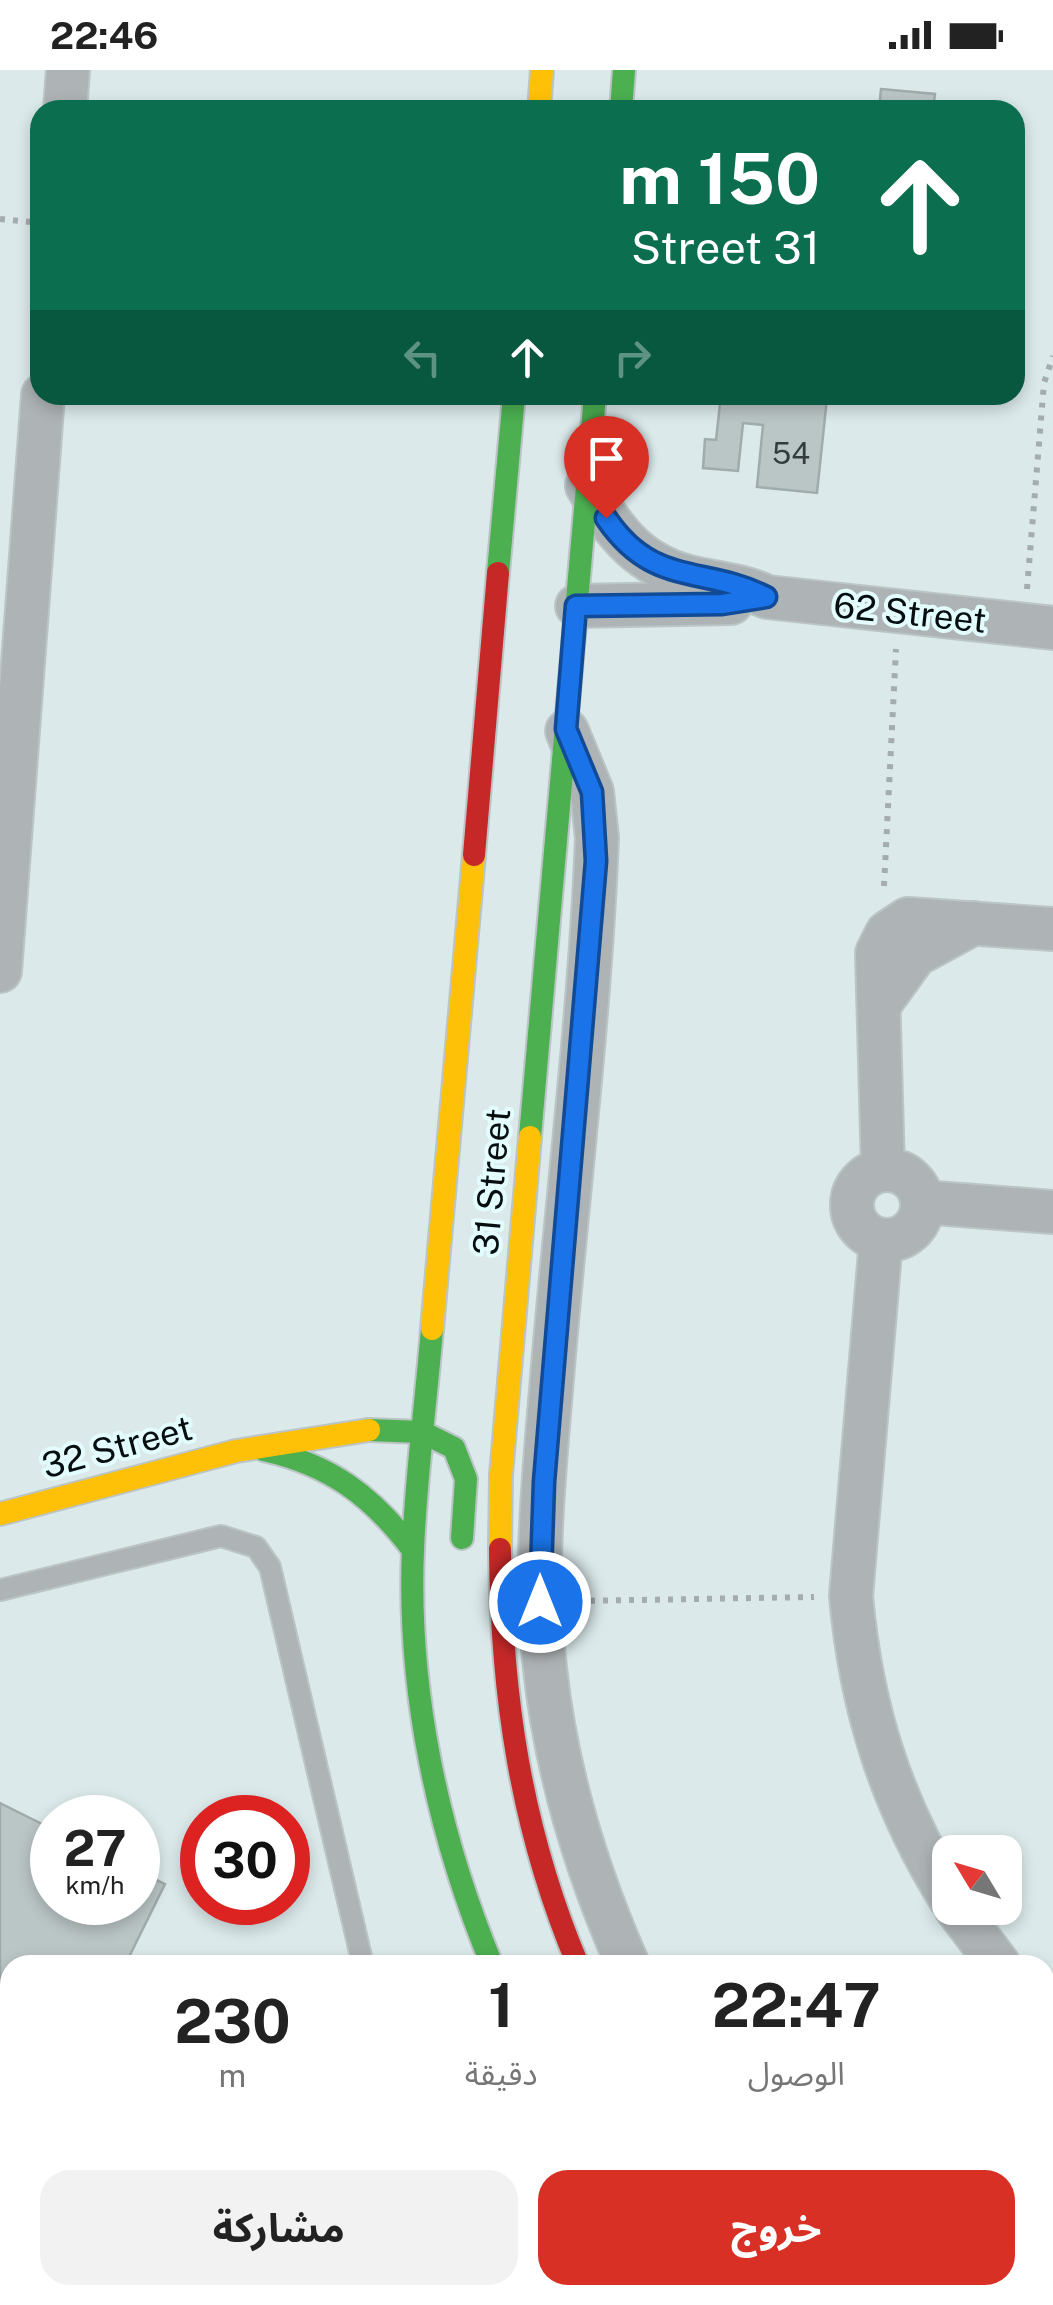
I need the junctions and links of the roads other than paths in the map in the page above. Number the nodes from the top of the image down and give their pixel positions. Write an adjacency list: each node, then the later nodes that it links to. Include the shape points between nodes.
1 (68, 70): 4 (street)
2 (542, 70): 5 (street)
3 (624, 70): 6 (street)
4 (66, 100)
5 (539, 100)
6 (622, 100)
7 (42, 405): 17 (street)
8 (513, 405): 26 (street, 31 Street)
9 (528, 405): 11 (street)
10 (594, 405): 12 (street, 31 Street)
11 (534, 449)
12 (587, 486): 13 (street, 62 Street, via 626,544 655,566); 14 (street, 31 Street)
13 (766, 597): 14 (street, 62 Street, via 722,604); 15 (street, 62 Street)
14 (562, 599): 16 (street, 31 Street)
15 (1039, 627)
16 (566, 729): 37 (street, 31 Street, via 499,1542 499,1630 512,1752); 42 (street, via 586,770 596,838 542,1502 540,1602 544,1666 567,1792)
17 (3, 888): 20 (street)
18 (979, 921): 19 (street); 21 (street, via 915,955); 21 (street, via 908,919 896,925 877,954)
19 (1053, 929)
20 (0, 972)
21 (879, 1006): 22 (street)
22 (883, 1170): 23 (street, via 914,1182); 25 (street, via 859,1185 852,1212 868,1235)
23 (922, 1202): 24 (street); 25 (street, via 915,1227)
24 (1053, 1212)
25 (882, 1240): 36 (street, via 852,1596 860,1675 882,1761)
26 (431, 1327): 27 (street); 29 (street, 31 Street)
27 (400, 1377)
28 (364, 1406): 30 (street)
29 (422, 1432): 30 (street, 32 Street, via 332,1432); 32 (street, 31 Street); 33 (street, via 447,1441 464,1464)
30 (251, 1448): 31 (street, 32 Street); 32 (street, 32 Street, via 305,1459 344,1476 376,1502)
31 (0, 1514)
32 (413, 1550): 40 (street, 31 Street, via 428,1748 463,1890)
33 (462, 1561)
34 (0, 1590): 39 (lane, via 221,1536 256,1546 270,1567)
35 (514, 1848): 37 (street)
36 (932, 1866)
37 (547, 1888): 41 (street, 31 Street)
38 (969, 1925): 43 (street)
39 (361, 1955)
40 (488, 1955)
41 (574, 1955)
42 (624, 1955)
43 (991, 1955)

